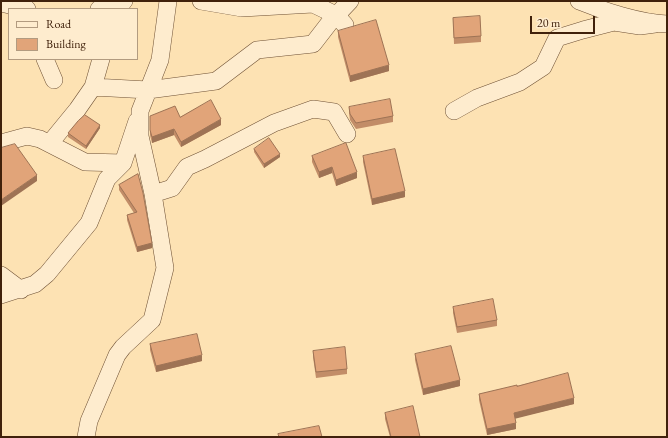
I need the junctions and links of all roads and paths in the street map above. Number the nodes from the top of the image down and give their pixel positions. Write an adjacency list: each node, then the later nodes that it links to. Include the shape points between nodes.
1 (124, 1): 8 (street)
2 (168, 1): 15 (street, via 160,60)
3 (201, 1): 9 (street, via 242,8 313,4)
4 (350, 1): 9 (street)
5 (578, 1): 10 (street)
6 (1, 3): 7 (street)
7 (23, 8)
8 (101, 8)
9 (341, 20): 15 (street, via 313,44 257,50 216,81)
10 (661, 24): 17 (street, via 640,26 614,22 557,38 544,67 520,82 477,98)
11 (44, 60): 13 (street)
12 (101, 60): 14 (street)
13 (54, 80)
14 (93, 87): 15 (street); 20 (street)
15 (148, 90): 16 (street)
16 (140, 111): 21 (street); 22 (street, via 140,136)
17 (454, 111)
18 (347, 134): 22 (street, via 334,112 313,109 274,123 187,167 172,188)
19 (1, 143): 20 (street, via 26,136)
20 (50, 143): 21 (street, via 85,162)
21 (122, 163): 24 (street, via 107,179 89,223 47,274 35,284)
22 (153, 194): 26 (street, via 165,268 152,320 123,346 117,355)
23 (1, 275): 24 (street)
24 (20, 290): 25 (street)
25 (1, 295)
26 (86, 437)

